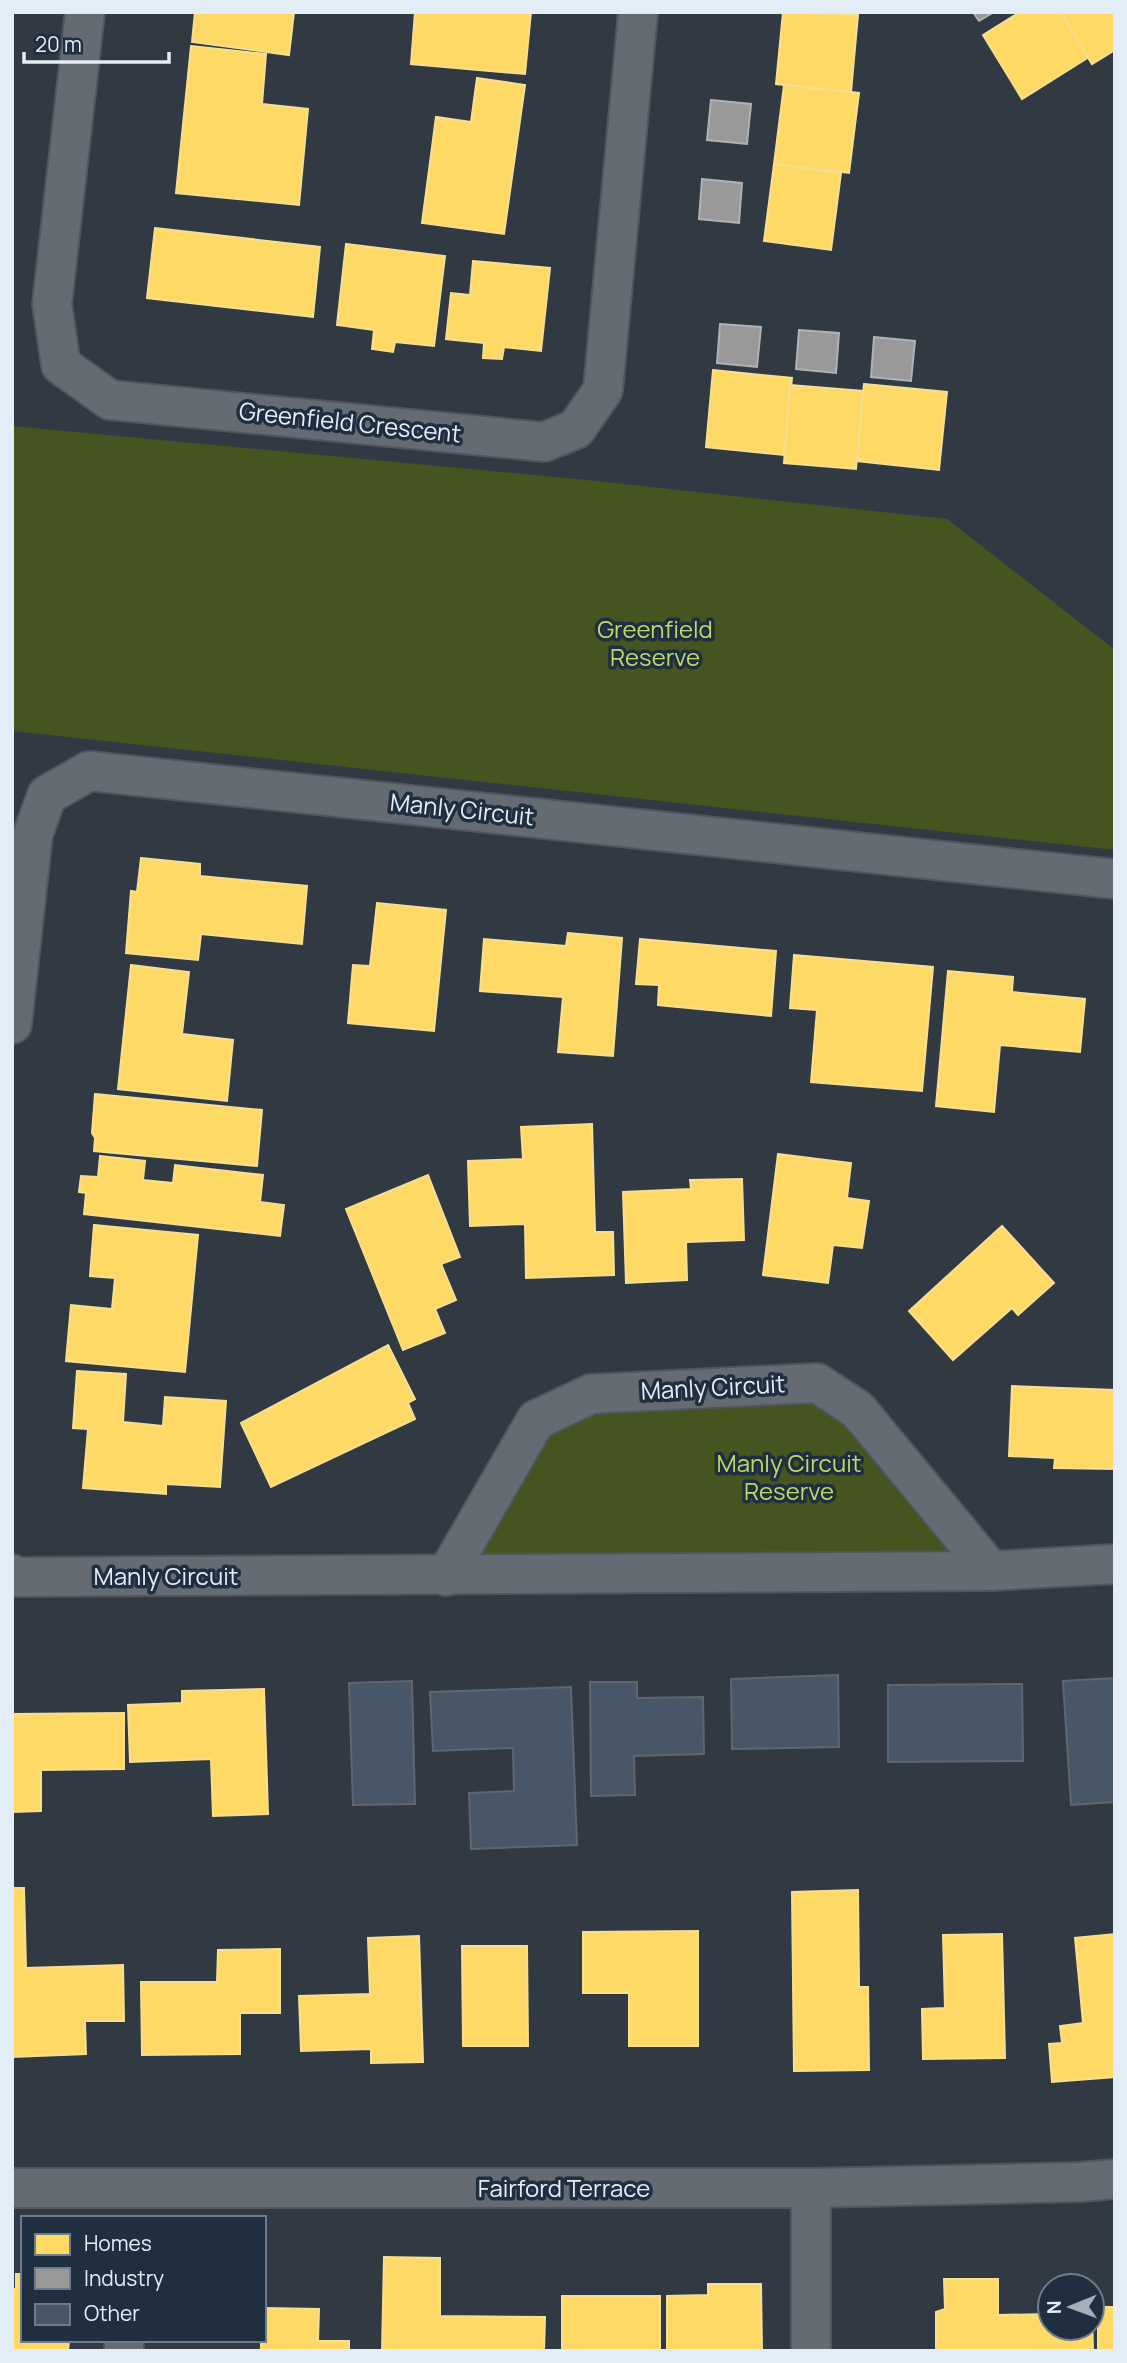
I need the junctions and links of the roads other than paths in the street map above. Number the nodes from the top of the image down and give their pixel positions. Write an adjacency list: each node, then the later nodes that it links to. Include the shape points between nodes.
1 (85, 12): 2 (street, Greenfield Crescent, via 52,304 61,365 110,400 544,442 576,429 603,390)
2 (638, 12)
3 (1115, 879): 4 (street, Manly Circuit, via 89,771 47,795 33,834)
4 (12, 1024)
5 (1115, 1564): 6 (street, Manly Circuit)
6 (990, 1571): 8 (street, Manly Circuit); 8 (street, Manly Circuit, via 858,1410 817,1382 591,1394 536,1420)
7 (12, 1574): 8 (street, Manly Circuit)
8 (446, 1576)
9 (1115, 2179): 10 (street, Fairford Terrace)
10 (811, 2188): 12 (street, Fairford Terrace); 13 (street)
11 (12, 2189): 12 (street, Fairford Terrace)
12 (122, 2203)
13 (811, 2351)

